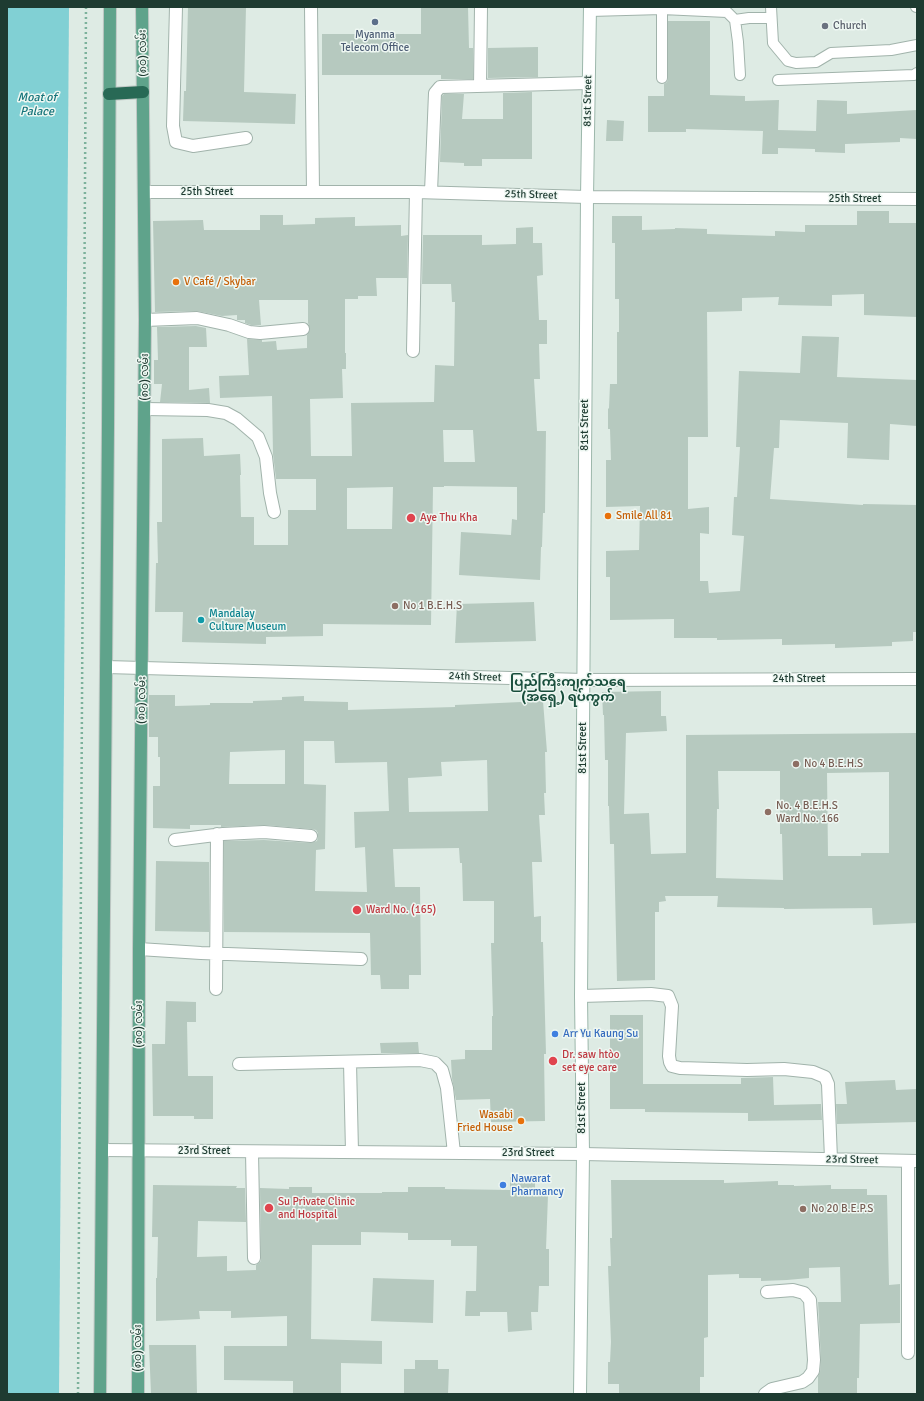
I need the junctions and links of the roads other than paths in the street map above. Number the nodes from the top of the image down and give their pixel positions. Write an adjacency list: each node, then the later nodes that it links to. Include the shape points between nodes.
1 (110, 7): 19 (main road)
2 (142, 7): 18 (main road, (၈၀) လမ်း)
3 (176, 7): 20 (street, via 173,126 176,142 193,146)
4 (311, 7): 22 (street)
5 (482, 7): 17 (street)
6 (771, 7): 9 (lane)
7 (590, 9): 8 (lane); 16 (street, 81st Street)
8 (662, 9): 10 (lane, via 727,12); 14 (lane)
9 (771, 18): 10 (lane); 11 (lane, via 773,43 788,61 796,63 816,62 831,53 891,50)
10 (735, 20): 13 (lane)
11 (917, 45)
12 (917, 73): 15 (lane)
13 (740, 75)
14 (662, 78)
15 (778, 80)
16 (588, 83): 17 (street); 25 (street, 81st Street)
17 (480, 86): 24 (street, via 440,87 435,93)
18 (143, 92): 19 (highway); 21 (main road, (၈၀) လမ်း)
19 (109, 94): 32 (main road)
20 (246, 138)
21 (144, 192): 22 (street, 25th Street); 27 (main road, (၈၀) လမ်း)
22 (313, 192): 23 (street, 25th Street)
23 (416, 192): 24 (street, 25th Street); 29 (street)
24 (431, 192): 25 (street, 25th Street)
25 (587, 197): 26 (street, 25th Street); 35 (street, 81st Street)
26 (917, 199)
27 (145, 320): 28 (street, via 197,318 260,333); 30 (main road, (၈၀) လမ်း)
28 (303, 329)
29 (413, 351)
30 (145, 409): 31 (street, via 208,410 226,413 237,419 258,436 266,457); 33 (main road, (၈၀) လမ်း)
31 (274, 512)
32 (106, 667): 33 (street, 24th Street); 46 (main road)
33 (143, 667): 35 (street, 24th Street); 39 (main road, (၈၀) လမ်း)
34 (917, 679): 35 (street, 24th Street)
35 (584, 680): 43 (street, 81st Street)
36 (217, 834): 37 (street, via 264,832); 38 (street); 40 (street)
37 (311, 836)
38 (175, 840)
39 (139, 949): 40 (street); 47 (main road, (၈၀) လမ်း)
40 (216, 953): 41 (street); 42 (street)
41 (361, 959)
42 (216, 989)
43 (581, 996): 51 (street, 81st Street); 52 (street, via 668,996 672,1006 669,1056 672,1066 784,1069 813,1072 825,1077 828,1084)
44 (350, 1062): 45 (street); 49 (street); 50 (street, via 420,1060 435,1064 442,1070 447,1088)
45 (239, 1064)
46 (102, 1150): 47 (street, 23rd Street); 57 (main road)
47 (139, 1151): 48 (street, 23rd Street); 58 (main road, (၈၀) လမ်း)
48 (252, 1152): 49 (street, 23rd Street); 54 (street)
49 (352, 1152): 50 (street, 23rd Street)
50 (454, 1153): 51 (street, 23rd Street)
51 (583, 1154): 52 (street, 23rd Street); 59 (street, 81st Street)
52 (830, 1159): 53 (street, 23rd Street)
53 (913, 1161): 56 (street)
54 (254, 1258)
55 (767, 1292): 60 (street, via 793,1290 804,1293 810,1300 814,1360 813,1371 808,1378 802,1382 772,1389)
56 (908, 1353)
57 (100, 1394)
58 (138, 1394)
59 (580, 1394)
60 (765, 1394)

